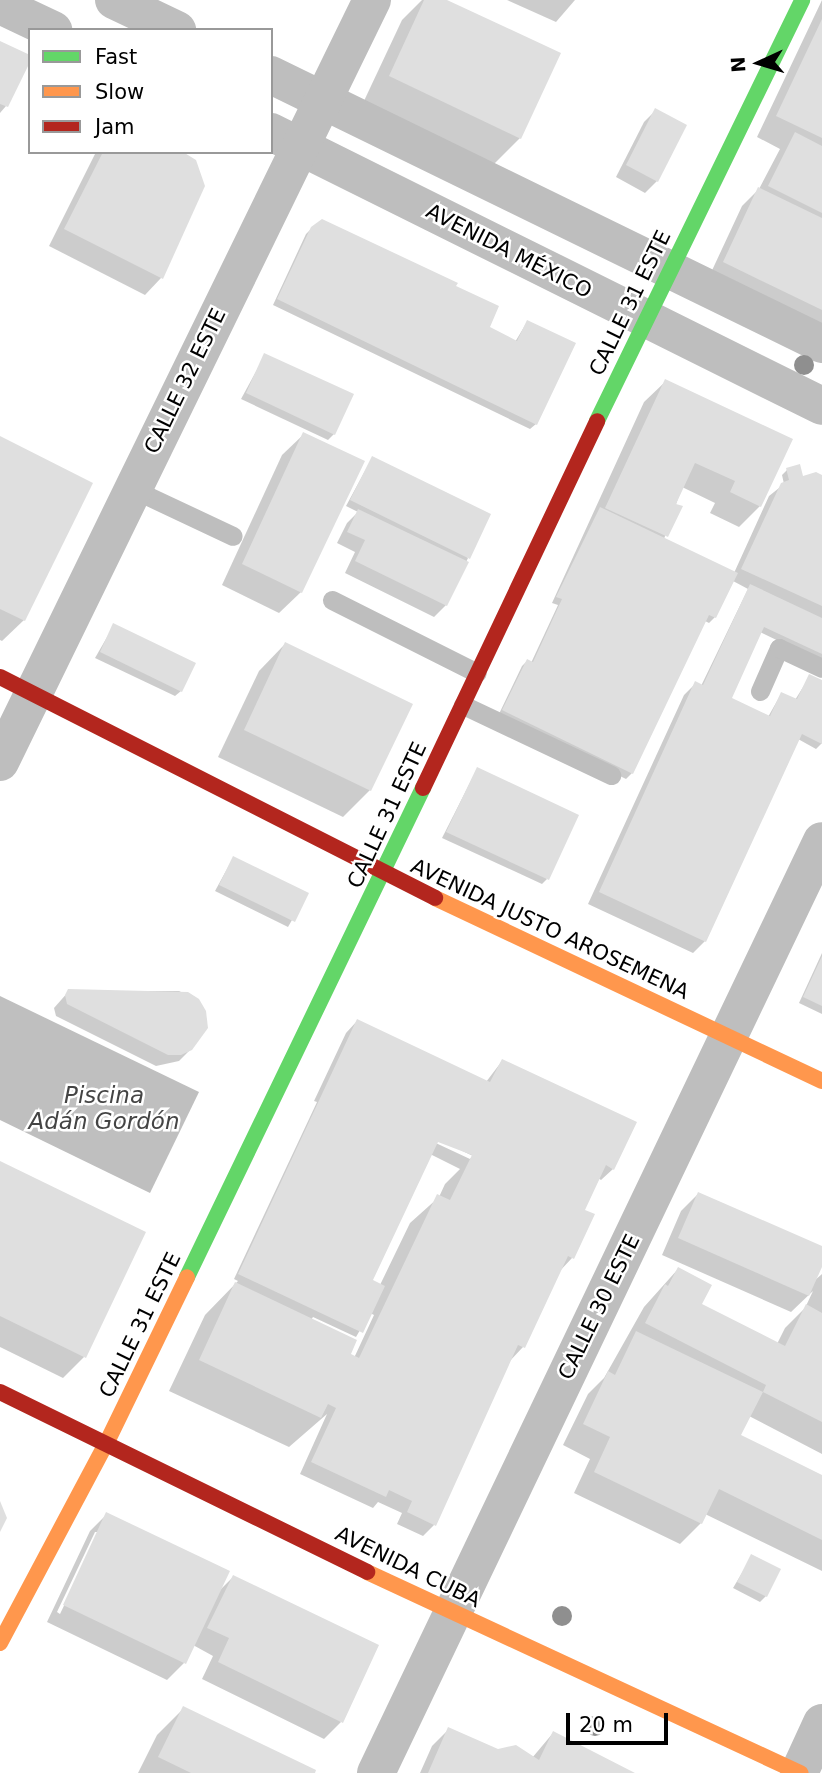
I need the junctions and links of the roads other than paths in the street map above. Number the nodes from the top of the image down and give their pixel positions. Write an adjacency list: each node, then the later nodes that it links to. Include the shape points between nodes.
1 (114, 0): 6 (street)
2 (372, 0): 8 (street, CALLE 32 ESTE)
3 (802, 0): 10 (street, CALLE 31 ESTE)
4 (0, 5): 5 (street)
5 (49, 28)
6 (173, 28)
7 (273, 76): 8 (street)
8 (324, 100): 9 (street, CALLE 32 ESTE); 10 (street)
9 (286, 139): 11 (street, AVENIDA MÉXICO); 14 (street, CALLE 32 ESTE)
10 (670, 267): 11 (street, CALLE 31 ESTE); 12 (street)
11 (645, 321): 13 (street, AVENIDA MÉXICO); 18 (street, CALLE 31 ESTE)
12 (822, 344)
13 (822, 406)
14 (133, 489): 15 (lane); 19 (street, CALLE 32 ESTE)
15 (233, 536)
16 (332, 600): 18 (lane)
17 (822, 668): 20 (lane, via 779,648)
18 (478, 673): 21 (street, CALLE 31 ESTE)
19 (17, 685): 22 (street, CALLE 32 ESTE); 25 (street, AVENIDA JUSTO AROSEMENA)
20 (760, 691)
21 (463, 705): 23 (lane); 25 (street, CALLE 31 ESTE)
22 (0, 762)
23 (611, 775)
24 (822, 841): 26 (street, CALLE 30 ESTE)
25 (383, 873): 26 (street, AVENIDA JUSTO AROSEMENA); 29 (street, CALLE 31 ESTE)
26 (728, 1037): 27 (street, AVENIDA JUSTO AROSEMENA); 30 (street, CALLE 30 ESTE)
27 (822, 1081)
28 (0, 1392): 29 (street, AVENIDA CUBA)
29 (107, 1442): 30 (street, AVENIDA CUBA); 31 (street, CALLE 31 ESTE)
30 (452, 1613): 33 (street, CALLE 30 ESTE); 34 (street, AVENIDA CUBA)
31 (0, 1643)
32 (822, 1723): 34 (street)
33 (376, 1773)
34 (800, 1773)

